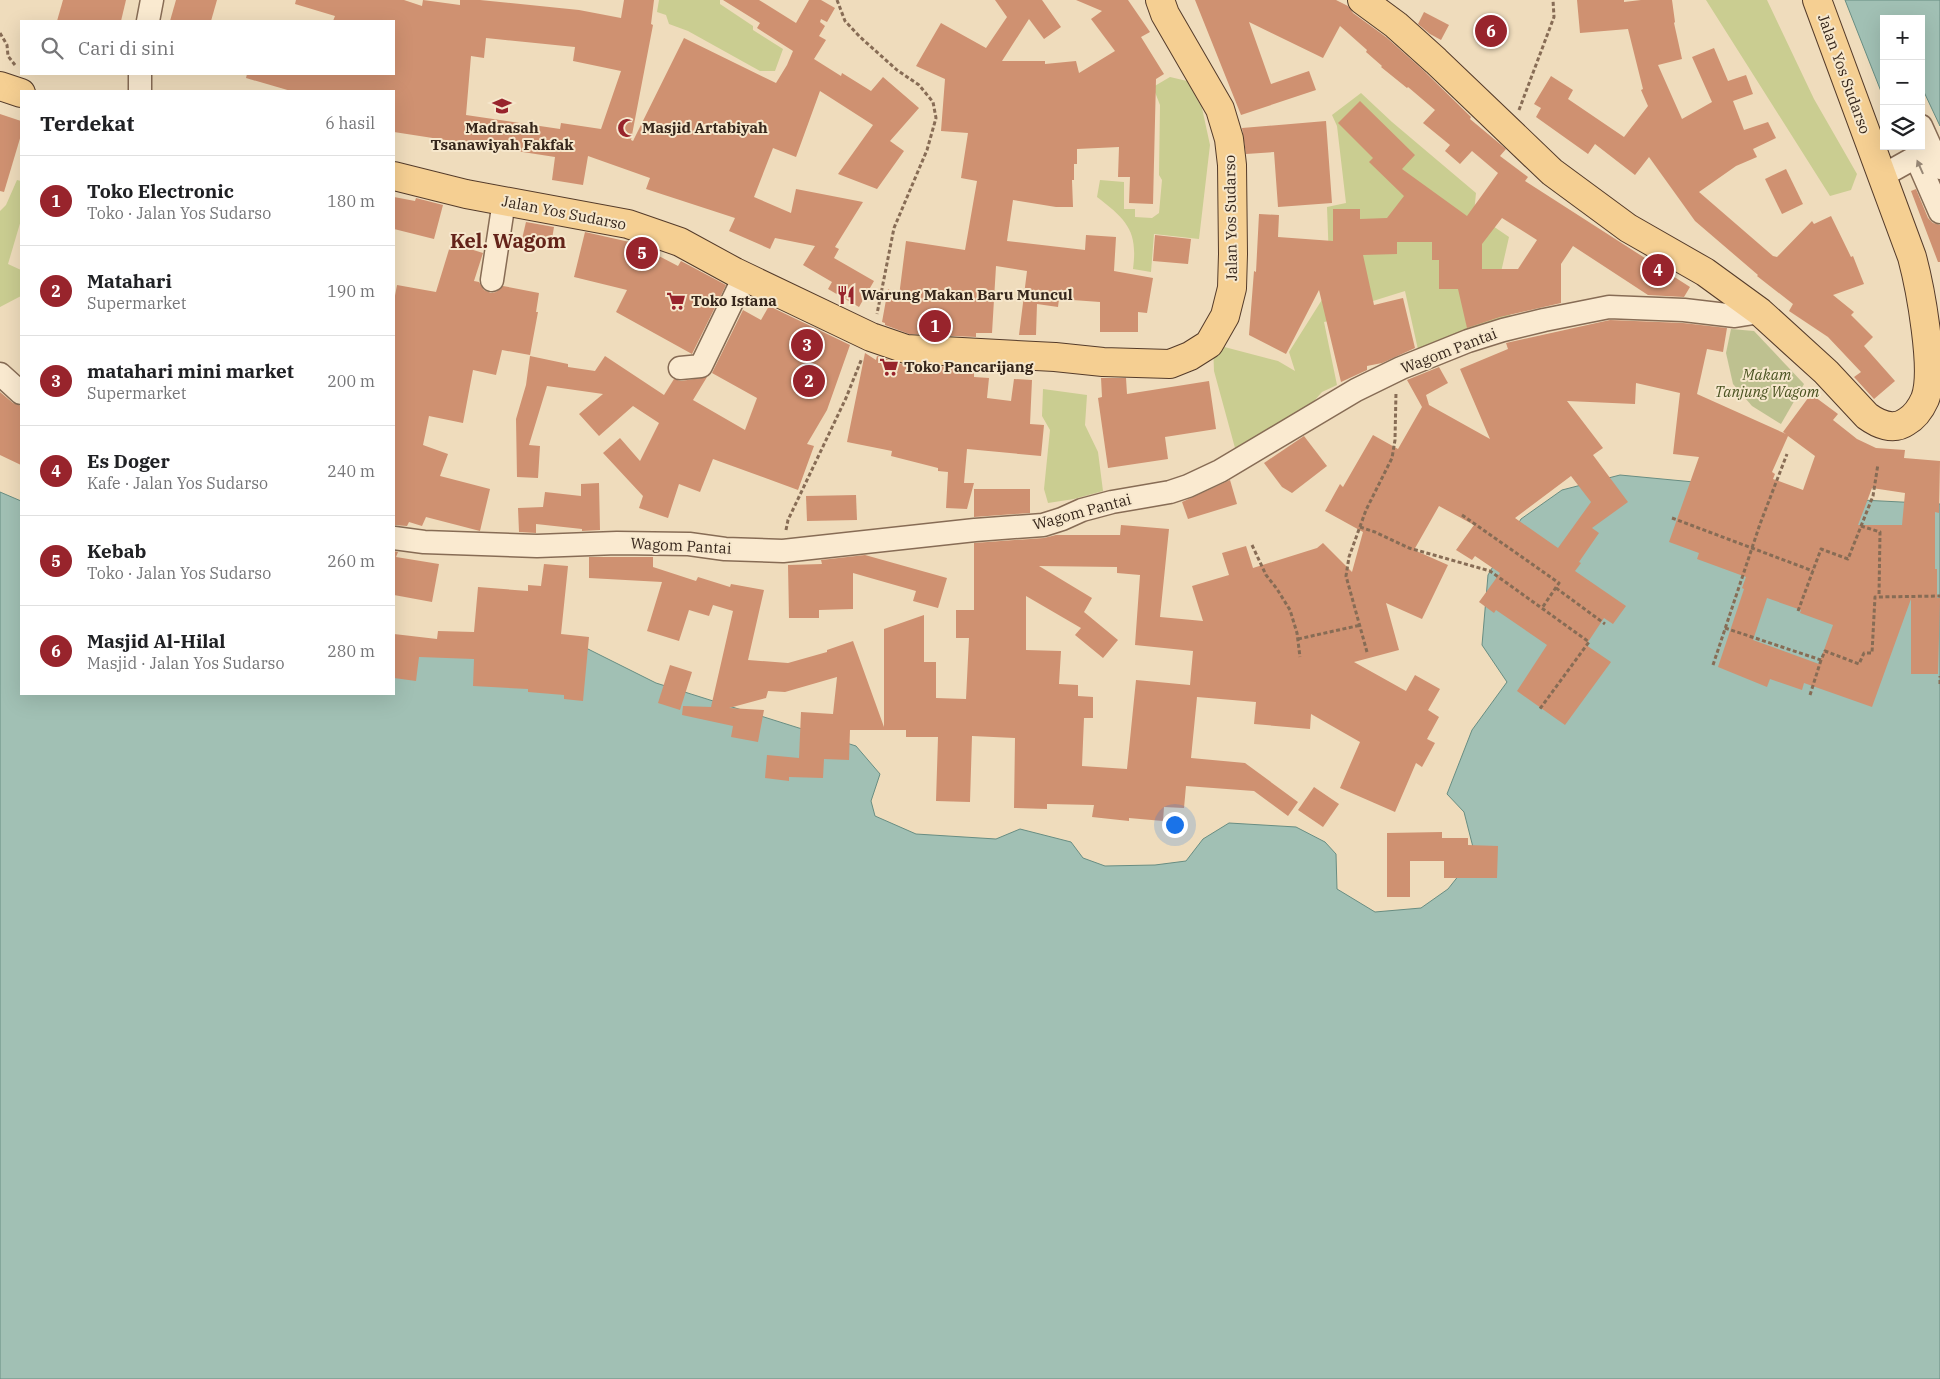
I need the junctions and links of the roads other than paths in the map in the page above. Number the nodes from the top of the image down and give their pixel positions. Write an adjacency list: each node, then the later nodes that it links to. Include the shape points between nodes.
1 (152, 0): 6 (street)
2 (1160, 0): 17 (main road, Jalan Yos Sudarso, via 1220,109 1229,138 1232,288 1225,316 1209,344 1170,364 906,349 871,338)
3 (1362, 0): 7 (main road, Jalan Yos Sudarso)
4 (1386, 0): 7 (main road)
5 (1817, 0): 11 (main road, Jalan Yos Sudarso)
6 (148, 20)
7 (1396, 25): 19 (main road, Jalan Yos Sudarso, via 1552,172 1628,228 1705,272)
8 (140, 75): 9 (street)
9 (140, 90)
10 (1925, 135): 12 (street)
11 (1877, 141): 14 (main road, Jalan Yos Sudarso)
12 (1940, 168)
13 (395, 176): 15 (main road, Jalan Yos Sudarso)
14 (1882, 176): 16 (street, one-way to 14, via 1916,157); 19 (main road, Jalan Yos Sudarso, via 1912,257 1925,328 1926,397 1912,419 1891,427 1874,421)
15 (504, 201): 17 (main road, Jalan Yos Sudarso, via 628,224 680,242); 18 (street)
16 (1940, 212)
17 (744, 277): 20 (street, via 701,366)
18 (492, 280)
19 (1760, 312): 23 (street, Wagom Pantai, via 1735,316 1675,309 1609,307 1544,320 1468,341 1356,390 1220,471 1184,488 1082,510 1043,525 783,551 689,544 537,546)
20 (680, 368)
21 (0, 374): 22 (street)
22 (20, 392)
23 (395, 538)

